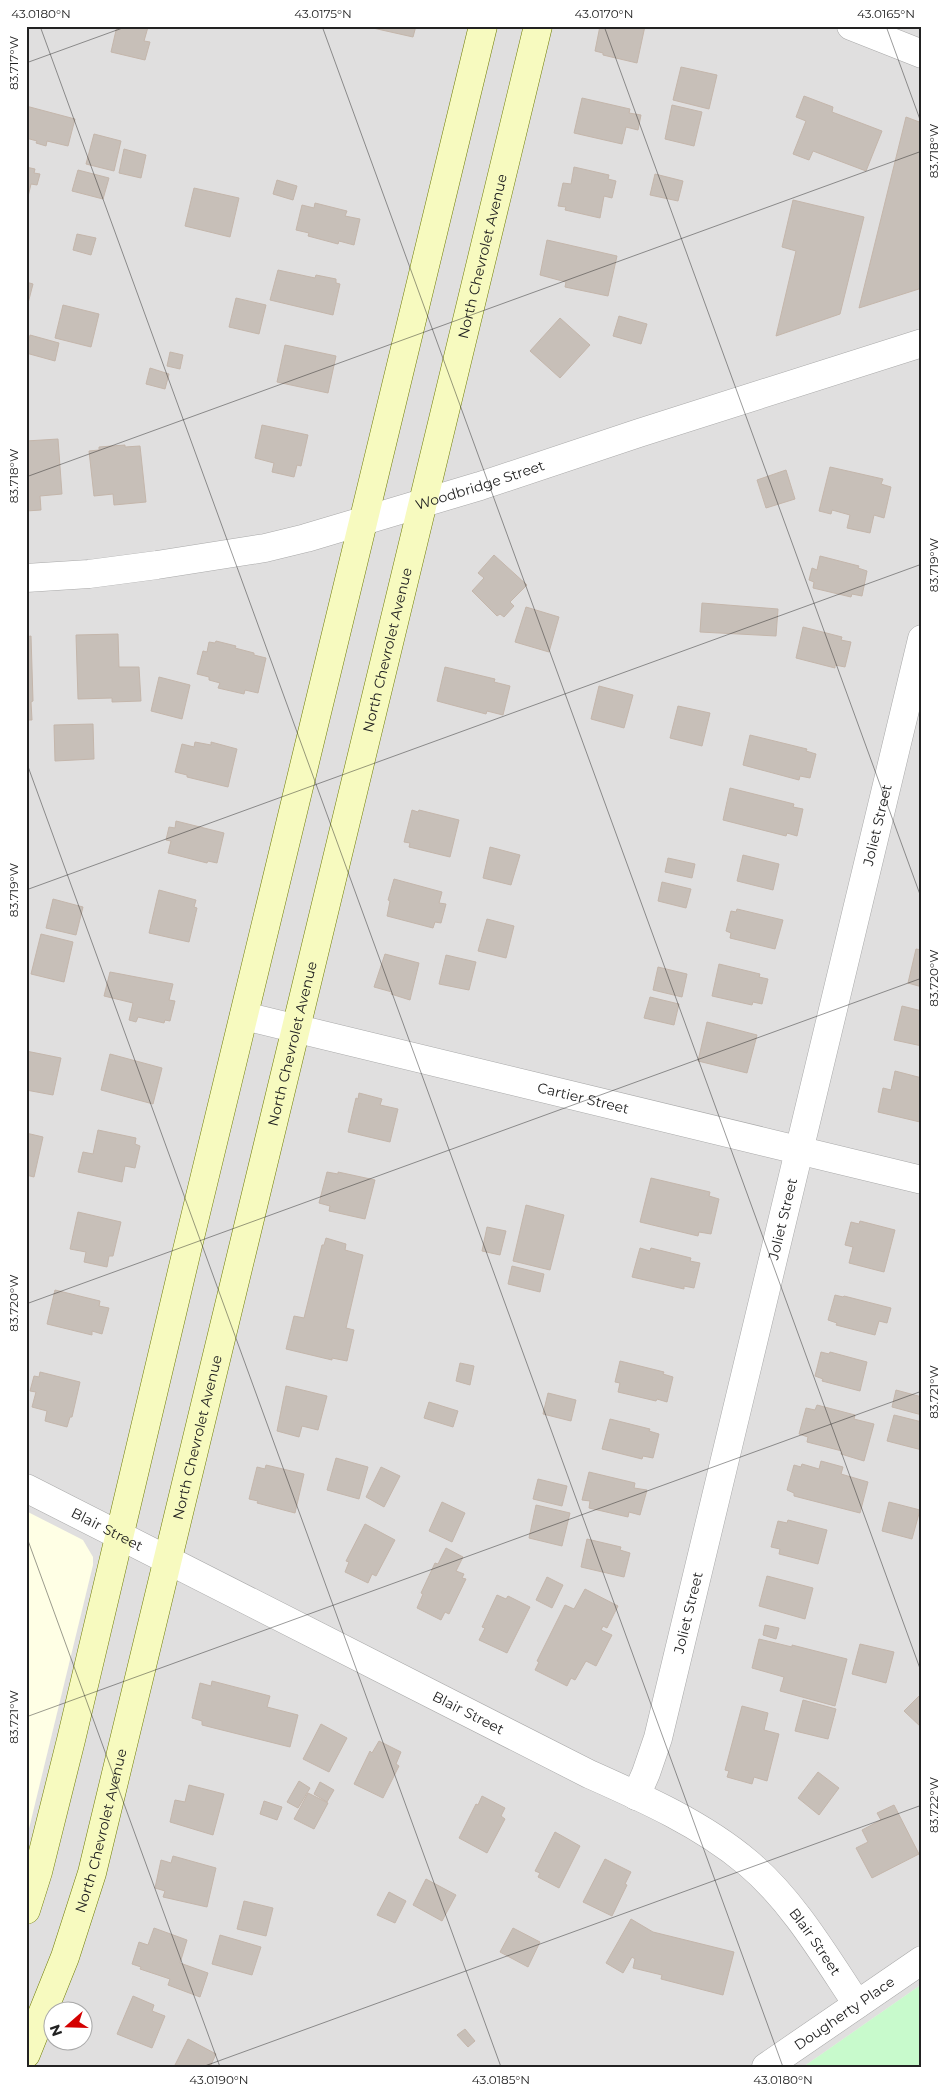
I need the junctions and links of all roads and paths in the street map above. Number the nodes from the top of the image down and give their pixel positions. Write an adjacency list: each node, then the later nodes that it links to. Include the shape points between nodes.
1 (484, 26): 7 (street)
2 (538, 26): 6 (street, North Chevrolet Avenue)
3 (850, 26): 4 (street)
4 (922, 54)
5 (922, 343): 6 (street, Woodbridge Street)
6 (423, 503): 7 (street, Woodbridge Street); 11 (street, North Chevrolet Avenue)
7 (363, 522): 8 (street, Woodbridge Street, via 287,543 197,559 97,573); 10 (street)
8 (26, 578)
9 (922, 640): 12 (street, Joliet Street)
10 (244, 1016): 11 (street, Cartier Street); 15 (street)
11 (296, 1029): 12 (street, Cartier Street); 16 (street, North Chevrolet Avenue)
12 (800, 1150): 13 (street, Cartier Street); 17 (street, Joliet Street, via 658,1738)
13 (922, 1180)
14 (26, 1488): 15 (street, Blair Street)
15 (119, 1535): 16 (street, Blair Street); 18 (street, via 69,1749)
16 (167, 1559): 17 (street, Blair Street); 21 (street, North Chevrolet Avenue, via 92,1873 65,1957)
17 (636, 1796): 20 (street, Blair Street, via 729,1848 749,1864 798,1918)
18 (26, 1910)
19 (922, 1960): 20 (street, Dougherty Place)
20 (857, 2004): 22 (street, Dougherty Place)
21 (26, 2054)
22 (766, 2067)

